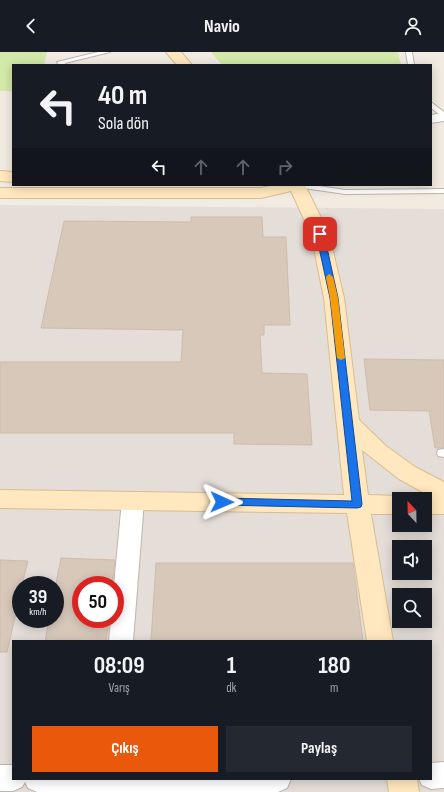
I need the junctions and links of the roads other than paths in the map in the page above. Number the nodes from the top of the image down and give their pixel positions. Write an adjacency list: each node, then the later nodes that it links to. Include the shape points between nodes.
1 (107, 52): 4 (lane, via 60,62)
2 (173, 52): 5 (street)
3 (409, 52): 6 (lane)
4 (62, 64)
5 (185, 64)
6 (411, 64)
7 (432, 105): 8 (lane)
8 (444, 117): 9 (street)
9 (432, 119)
10 (0, 176): 11 (street)
11 (12, 177)
12 (292, 186): 16 (street, via 261,193)
13 (296, 186): 17 (street, via 320,234 334,298)
14 (303, 186): 15 (lane, via 345,192)
15 (444, 192)
16 (0, 193)
17 (349, 424): 18 (street, via 378,452 401,469); 21 (street)
18 (444, 493)
19 (0, 499): 20 (street)
20 (132, 501): 21 (street); 25 (street)
21 (357, 504): 22 (street); 26 (street)
22 (392, 505)
23 (432, 505): 24 (street)
24 (444, 505)
25 (122, 640)
26 (380, 640)
27 (444, 775): 28 (street)
28 (432, 776)
29 (0, 778): 30 (street)
30 (12, 778)
31 (402, 780): 32 (street)
32 (404, 792)

